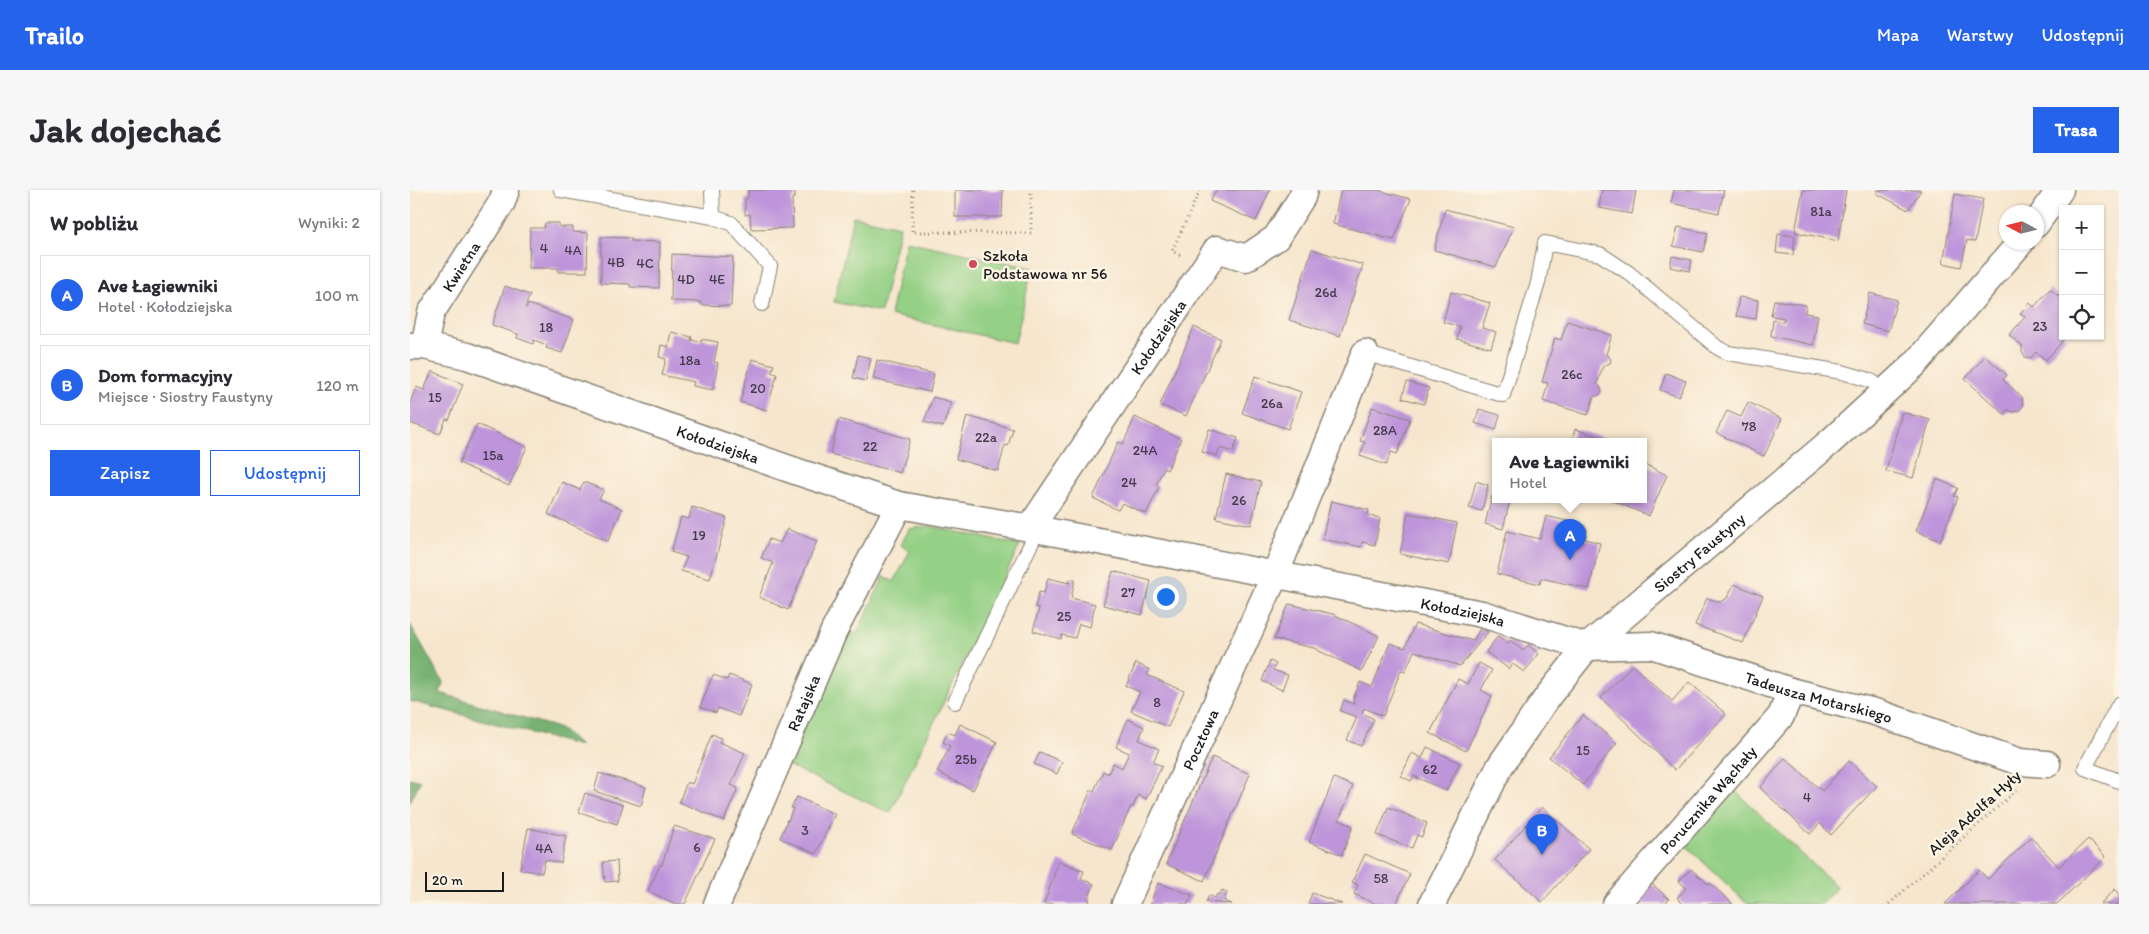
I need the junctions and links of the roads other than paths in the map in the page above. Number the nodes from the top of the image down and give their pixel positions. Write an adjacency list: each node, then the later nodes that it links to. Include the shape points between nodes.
1 (506, 190): 10 (street, Kwietna, via 502,202 431,313)
2 (561, 190): 7 (lane)
3 (712, 190): 7 (lane)
4 (1304, 190): 14 (street, Kołodziejska, via 1276,238 1246,258 1217,249)
5 (2060, 190): 6 (street)
6 (2044, 213)
7 (713, 217): 9 (lane, via 731,223 770,266)
8 (2014, 250): 12 (street, Siostry Faustyny, via 1915,364)
9 (762, 304)
10 (417, 346): 13 (street, Kołodziejska, via 467,356)
11 (1365, 353): 12 (lane, via 1503,395 1538,283 1545,242 1600,254 1629,273 1728,353 1842,372 1873,382); 15 (street)
12 (1883, 393): 16 (street, Siostry Faustyny, via 1830,442)
13 (899, 506): 14 (street, Kołodziejska); 22 (street, Ratajska, via 834,630)
14 (1034, 528): 15 (street, Kołodziejska); 18 (lane)
15 (1275, 575): 16 (street, Kołodziejska, via 1482,614); 23 (street, Pocztowa)
16 (1587, 647): 17 (street, Tadeusza Motarskiego, via 1651,646); 24 (street, Siostry Faustyny, via 1548,696 1500,766)
17 (1791, 691): 20 (street, Tadeusza Motarskiego, via 1875,712 2020,762); 25 (street, Porucznika Wąchały, via 1781,716)
18 (955, 702)
19 (2119, 704): 21 (lane, via 2085,768)
20 (2047, 764)
21 (2119, 781)
22 (717, 904)
23 (1125, 904)
24 (1432, 904)
25 (1616, 904)

